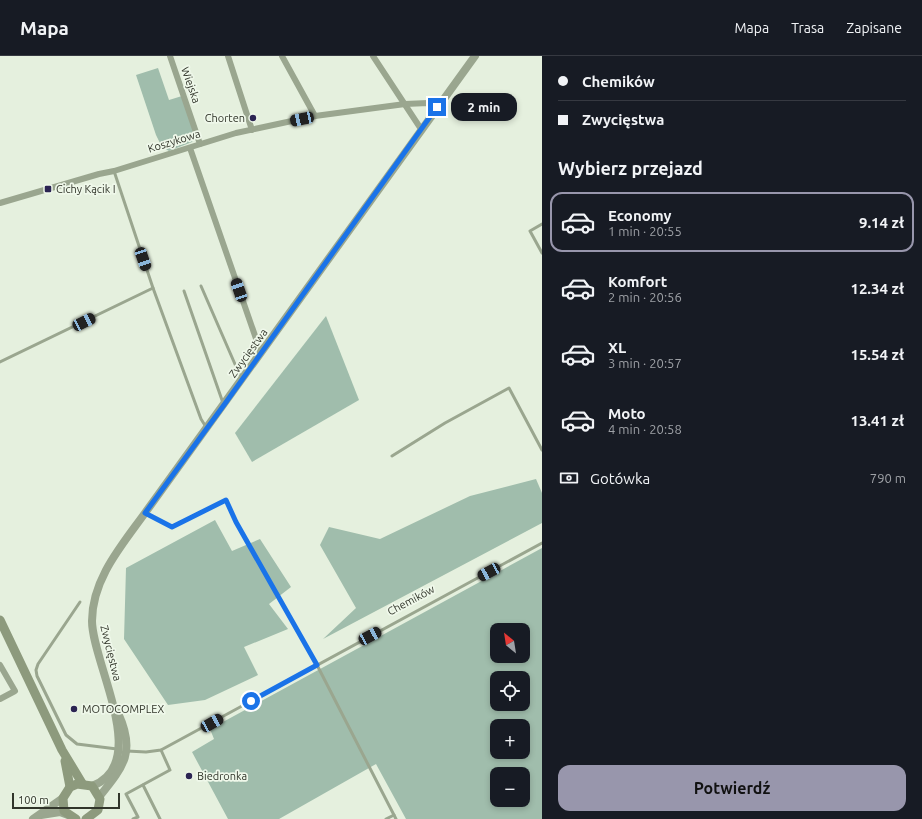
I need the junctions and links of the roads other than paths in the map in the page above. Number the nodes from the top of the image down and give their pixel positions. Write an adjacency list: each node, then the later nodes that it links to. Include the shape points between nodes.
1 (170, 56): 11 (street, Wiejska)
2 (228, 56): 10 (street)
3 (282, 56): 8 (street)
4 (374, 56): 6 (street)
5 (475, 56): 7 (street, Zwycięstwa)
6 (405, 104): 7 (street, Koszykowa, via 428,103); 8 (street, Koszykowa); 9 (street)
7 (437, 107): 9 (street, Zwycięstwa)
8 (315, 116): 10 (street, Koszykowa)
9 (420, 129): 20 (street, Zwycięstwa)
10 (252, 130): 11 (street, Koszykowa)
11 (200, 144): 12 (street, Koszykowa)
12 (190, 148): 13 (street, Koszykowa); 20 (street)
13 (114, 171): 14 (street, Koszykowa); 18 (lane)
14 (0, 203)
15 (542, 224): 16 (lane, via 530,231)
16 (542, 253)
17 (201, 286): 22 (lane)
18 (153, 288): 21 (lane); 24 (lane, via 201,419)
19 (184, 291): 23 (lane)
20 (261, 353): 22 (street, Zwycięstwa)
21 (0, 362)
22 (242, 380): 23 (street, Zwycięstwa)
23 (224, 405): 24 (street, Zwycięstwa)
24 (207, 428): 27 (street, Zwycięstwa)
25 (542, 450): 26 (lane, via 509,388)
26 (392, 456)
27 (145, 513): 32 (lane, via 172,527 226,500); 35 (street, Zwycięstwa, via 106,570 99,587 92,620)
28 (542, 543): 32 (lane, Chemików)
29 (80, 602): 35 (lane, Chemików, via 38,664 37,676 62,729 71,741)
30 (0, 620): 34 (main road)
31 (0, 664): 33 (street, via 15,691)
32 (317, 665): 36 (lane, Chemików); 44 (lane)
33 (0, 699)
34 (62, 750): 37 (main road); 40 (main road)
35 (122, 750): 36 (lane, Chemików); 39 (street, Zwycięstwa, via 103,781); 41 (street, Zwycięstwa, via 118,774)
36 (161, 750): 38 (lane, via 170,770)
37 (82, 784): 39 (main road); 40 (main road)
38 (143, 785): 48 (lane, via 126,794 138,816); 49 (lane)
39 (92, 786): 41 (main road)
40 (70, 787): 42 (main road)
41 (99, 796): 43 (main road)
42 (62, 798): 45 (main road, via 63,807); 46 (street)
43 (100, 815): 47 (main road)
44 (394, 815): 50 (lane); 51 (lane)
45 (72, 817): 46 (street, via 60,812)
46 (36, 818)
47 (86, 819)
48 (134, 819)
49 (160, 819)
50 (386, 819)
51 (396, 819)

